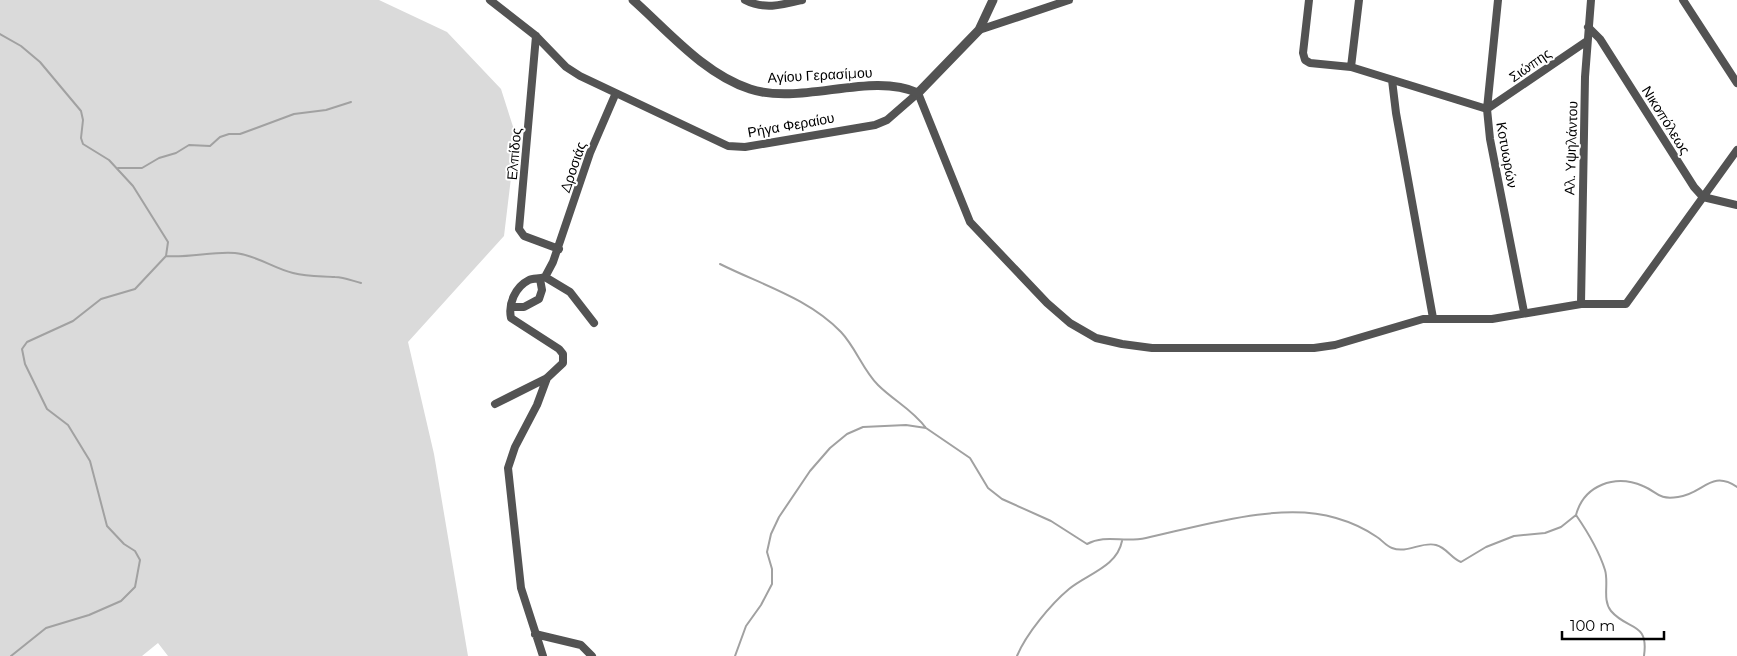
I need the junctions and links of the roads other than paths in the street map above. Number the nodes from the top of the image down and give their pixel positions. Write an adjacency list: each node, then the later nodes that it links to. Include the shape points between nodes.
1 (490, 0): 14 (street, Ρήγα Φεραίου)
2 (633, 0): 19 (street, Αγίου Γερασίμου, via 701,61 750,89 790,93 892,85)
3 (745, 0): 4 (street, via 770,7)
4 (802, 0)
5 (993, 0): 13 (street, Ρήγα Φεραίου)
6 (1069, 0): 13 (street)
7 (1309, 0): 16 (street, via 1304,60)
8 (1358, 0): 16 (street)
9 (1498, 0): 21 (street, Κοτυωρών)
10 (1591, 0): 12 (street, Αλ. Υψηλάντου)
11 (1683, 0): 18 (street)
12 (1588, 27): 15 (street, Αλ. Υψηλάντου); 23 (street, Νικοπόλεως, via 1600,39)
13 (979, 30): 19 (street, Ρήγα Φεραίου)
14 (536, 36): 20 (street, Ρήγα Φεραίου, via 566,67); 25 (street, Ελπίδος, via 519,229 524,236)
15 (1587, 41): 21 (street, Σιώπης); 27 (street, Αλ. Υψηλάντου)
16 (1351, 67): 17 (street)
17 (1392, 80): 21 (street); 30 (street)
18 (1737, 83)
19 (918, 93): 20 (street, Ρήγα Φεραίου, via 894,115 875,125 735,148); 30 (street, via 970,222 1047,303 1070,324 1096,338 1152,348 1314,348)
20 (615, 94): 25 (street, Δροσιάς, via 590,154)
21 (1487, 109): 29 (street, Κοτυωρών)
22 (1737, 150): 23 (street)
23 (1703, 197): 24 (street); 27 (street, via 1626,304)
24 (1737, 205)
25 (559, 249): 26 (street, Δροσιάς)
26 (542, 278): 28 (street, via 530,279 518,287); 28 (street, Δροσιάς, via 539,299 524,307); 31 (street, via 570,292)
27 (1581, 301): 29 (street)
28 (512, 307): 32 (street, via 511,318 564,354 563,362)
29 (1524, 312): 30 (street, via 1486,319)
30 (1434, 318)
31 (594, 323)
32 (547, 378): 33 (street); 34 (street, via 508,468 521,588)
33 (495, 404)
34 (534, 634): 35 (street); 36 (street, via 581,645)
35 (543, 656)
36 (592, 656)

